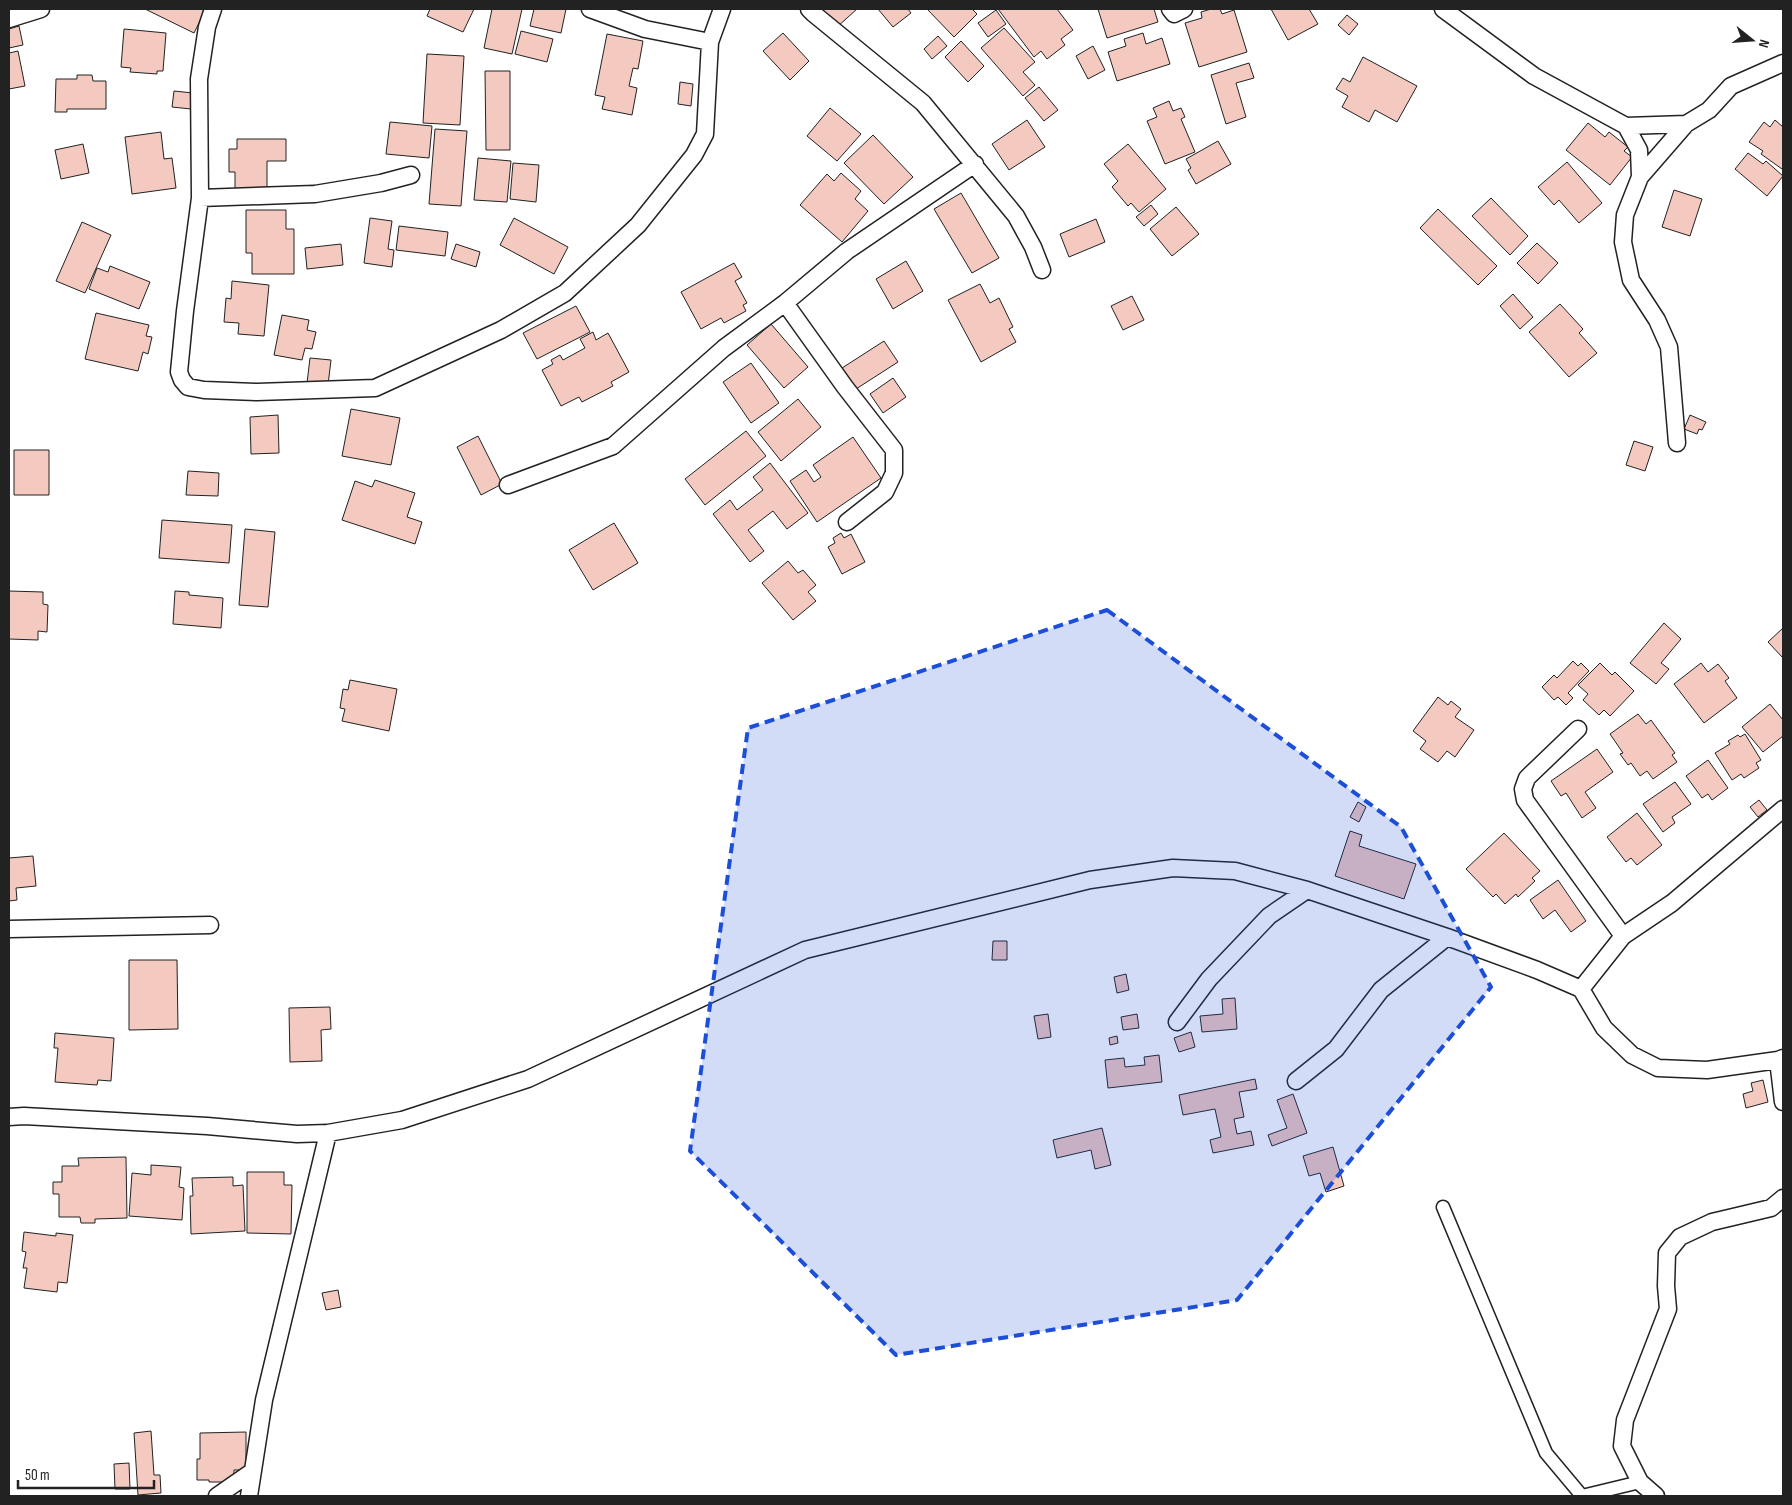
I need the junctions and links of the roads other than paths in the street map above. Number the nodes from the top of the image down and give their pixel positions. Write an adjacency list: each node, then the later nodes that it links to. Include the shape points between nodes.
1 (41, 9): 9 (street)
2 (213, 9): 17 (street, via 199,79)
3 (590, 9): 10 (street, via 645,29)
4 (722, 9): 10 (street)
5 (809, 9): 14 (street, via 923,103)
6 (1170, 9): 7 (street, via 1174,14)
7 (1184, 9)
8 (1443, 9): 13 (street, via 1534,76)
9 (9, 19)
10 (710, 42): 17 (street, via 705,134 694,155 638,225 565,293 501,330 374,388 258,392 188,387 179,372)
11 (1783, 64): 12 (street, via 1731,86 1709,110)
12 (1686, 124): 13 (street); 16 (street)
13 (1626, 126): 16 (street, via 1640,150)
14 (975, 164): 18 (street, via 1016,216); 19 (street, via 847,251)
15 (411, 175): 17 (street, via 315,194)
16 (1640, 177): 20 (street, via 1625,215 1623,242 1631,280 1657,320 1669,347)
17 (200, 198)
18 (1042, 270)
19 (785, 303): 21 (street, via 724,348 613,446); 22 (street, via 894,450 894,473 885,492)
20 (1677, 443)
21 (508, 486)
22 (847, 522)
23 (1578, 729): 28 (street, via 1527,778 1522,789 1525,800)
24 (1783, 809): 28 (street, via 1672,903)
25 (1307, 890): 29 (street); 31 (street, via 1269,916 1209,979); 36 (street, via 1235,871 1174,868 1090,880 814,948 528,1079 402,1120)
26 (210, 925): 27 (street)
27 (9, 929)
28 (1623, 936): 30 (street)
29 (1447, 937): 30 (street); 33 (street, via 1381,990 1336,1049)
30 (1581, 989): 32 (street, via 1604,1028 1632,1055 1658,1068 1707,1070)
31 (1177, 1022)
32 (1780, 1059): 34 (street)
33 (1296, 1081)
34 (1783, 1102)
35 (9, 1117): 36 (street, via 206,1126 297,1134)
36 (328, 1133): 39 (street, via 264,1400)
37 (1783, 1198): 40 (street, via 1771,1208 1712,1222 1688,1233 1680,1237 1667,1253 1668,1309 1625,1420 1622,1446)
38 (1443, 1207): 40 (street, via 1546,1454 1582,1496)
39 (253, 1471): 41 (street); 42 (street)
40 (1640, 1482): 43 (street)
41 (217, 1496)
42 (249, 1496)
43 (1656, 1496)

